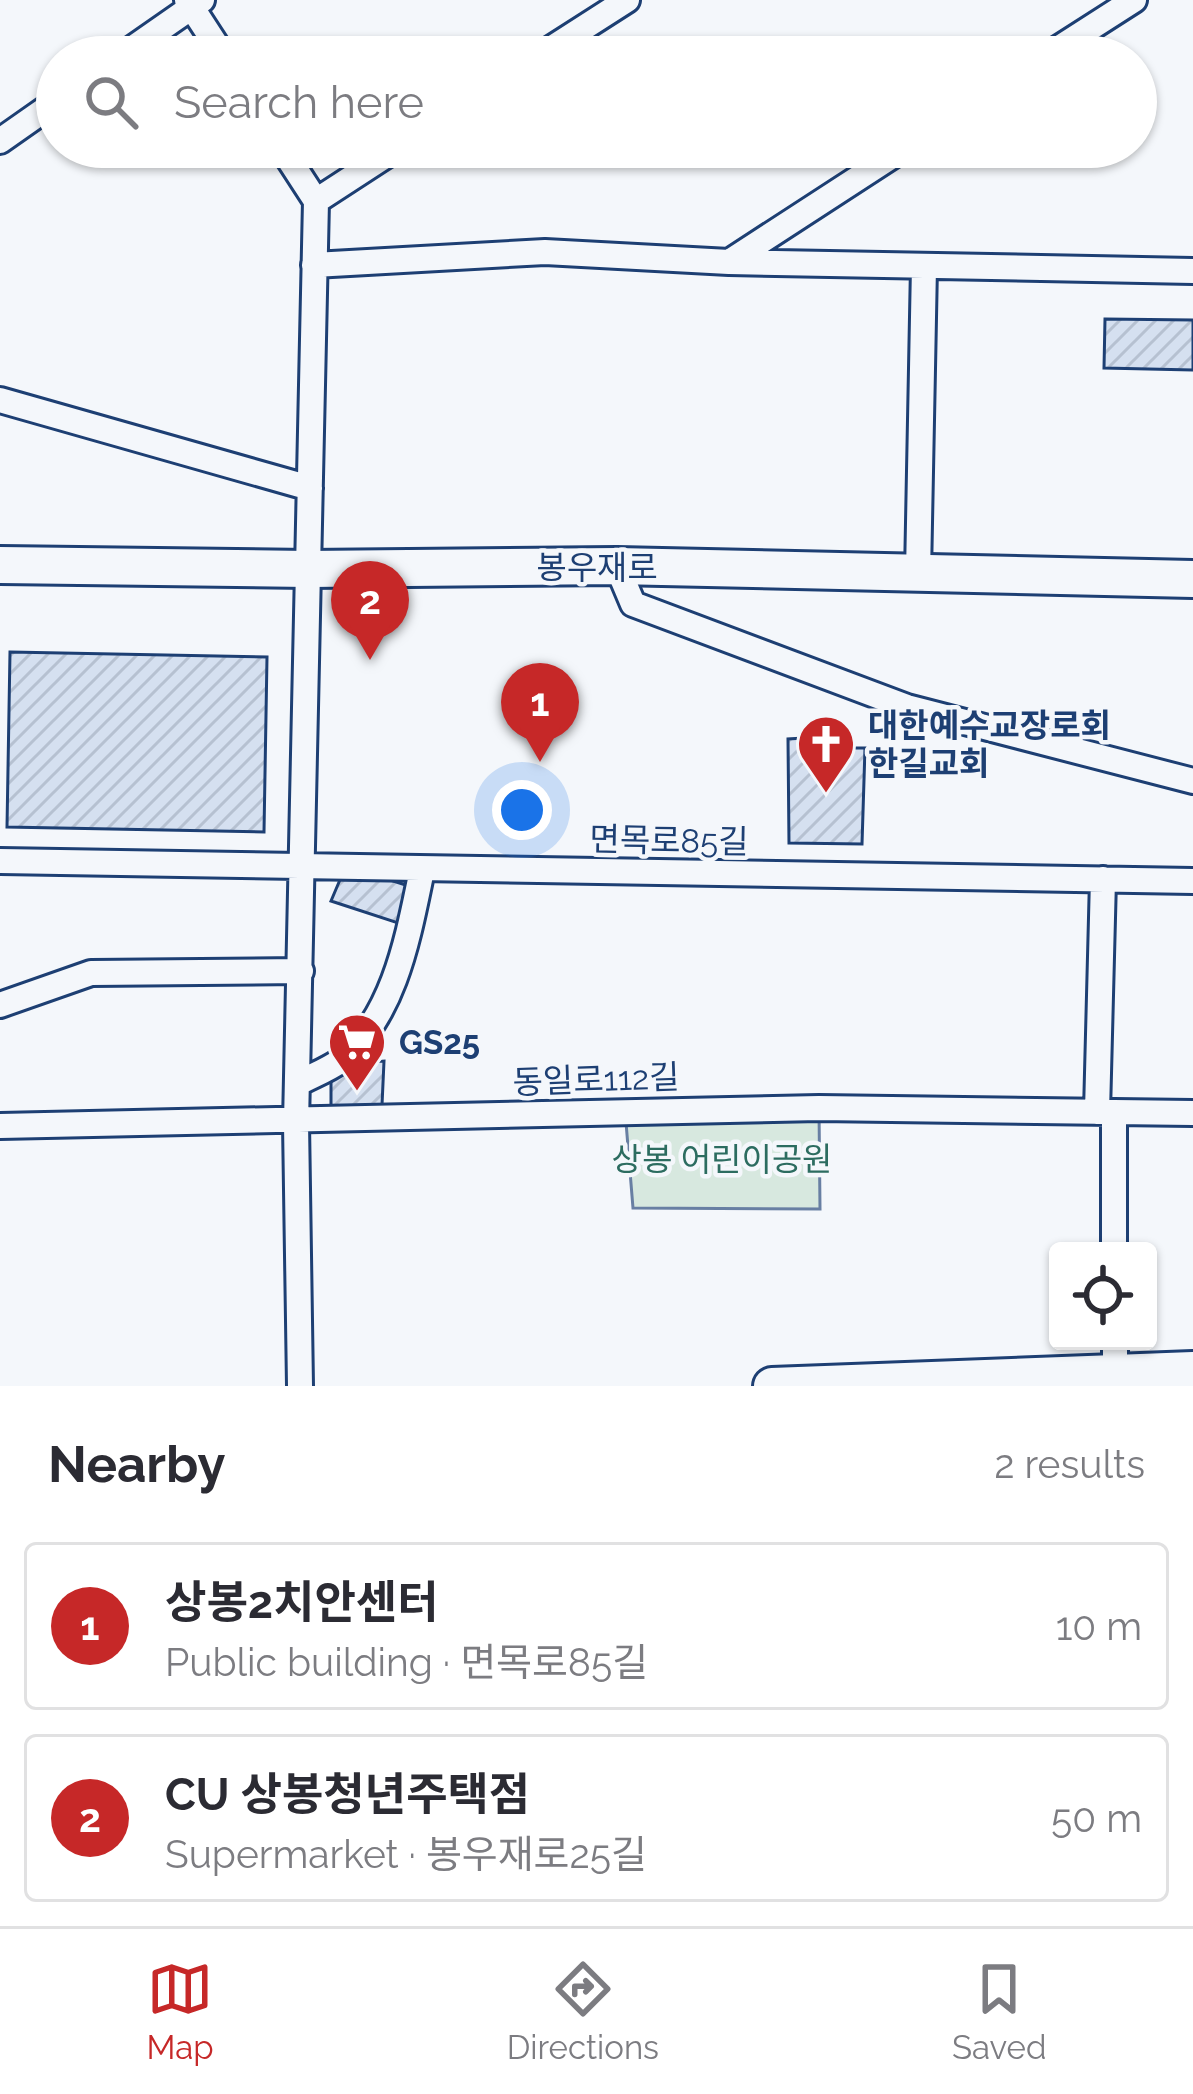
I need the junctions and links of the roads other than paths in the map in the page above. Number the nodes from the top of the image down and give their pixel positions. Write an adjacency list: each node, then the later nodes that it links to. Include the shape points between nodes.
1 (627, 0): 6 (street)
2 (1134, 0): 7 (street)
3 (194, 2): 4 (street); 5 (street)
4 (148, 36)
5 (213, 36)
6 (571, 36)
7 (1078, 36)
8 (36, 116): 9 (street)
9 (0, 141)
10 (295, 168): 13 (street)
11 (367, 168): 13 (street)
12 (874, 168): 14 (street)
13 (316, 201): 15 (street)
14 (729, 262): 15 (street, via 545,253); 16 (street)
15 (314, 265): 19 (street)
16 (924, 266): 17 (street); 23 (street)
17 (1193, 271)
18 (0, 400): 19 (street)
19 (310, 488): 22 (street)
20 (0, 565): 22 (street, 봉우재로)
21 (617, 566): 22 (street, 봉우재로); 23 (street, 봉우재로); 25 (street, via 633,604 907,707)
22 (308, 569): 27 (street)
23 (918, 574): 24 (street, 봉우재로)
24 (1193, 579)
25 (1193, 781)
26 (0, 861): 27 (street, 면목로85길)
27 (304, 868): 28 (street, 면목로85길); 31 (street)
28 (422, 870): 29 (street, 면목로85길); 33 (street, via 407,941 376,1022 338,1062)
29 (1102, 879): 30 (street, 면목로85길); 34 (street)
30 (1193, 880)
31 (301, 970): 32 (street, via 91,973); 33 (street)
32 (0, 1005)
33 (298, 1084): 36 (street)
34 (1105, 1112): 35 (street, 동일로112길); 36 (street, 동일로112길, via 689,1109); 38 (street)
35 (1193, 1113)
36 (296, 1123): 37 (street, 동일로112길); 41 (street)
37 (0, 1126)
38 (1113, 1242)
39 (1115, 1357): 40 (street); 42 (street)
40 (1193, 1370)
41 (300, 1386)
42 (772, 1386)

